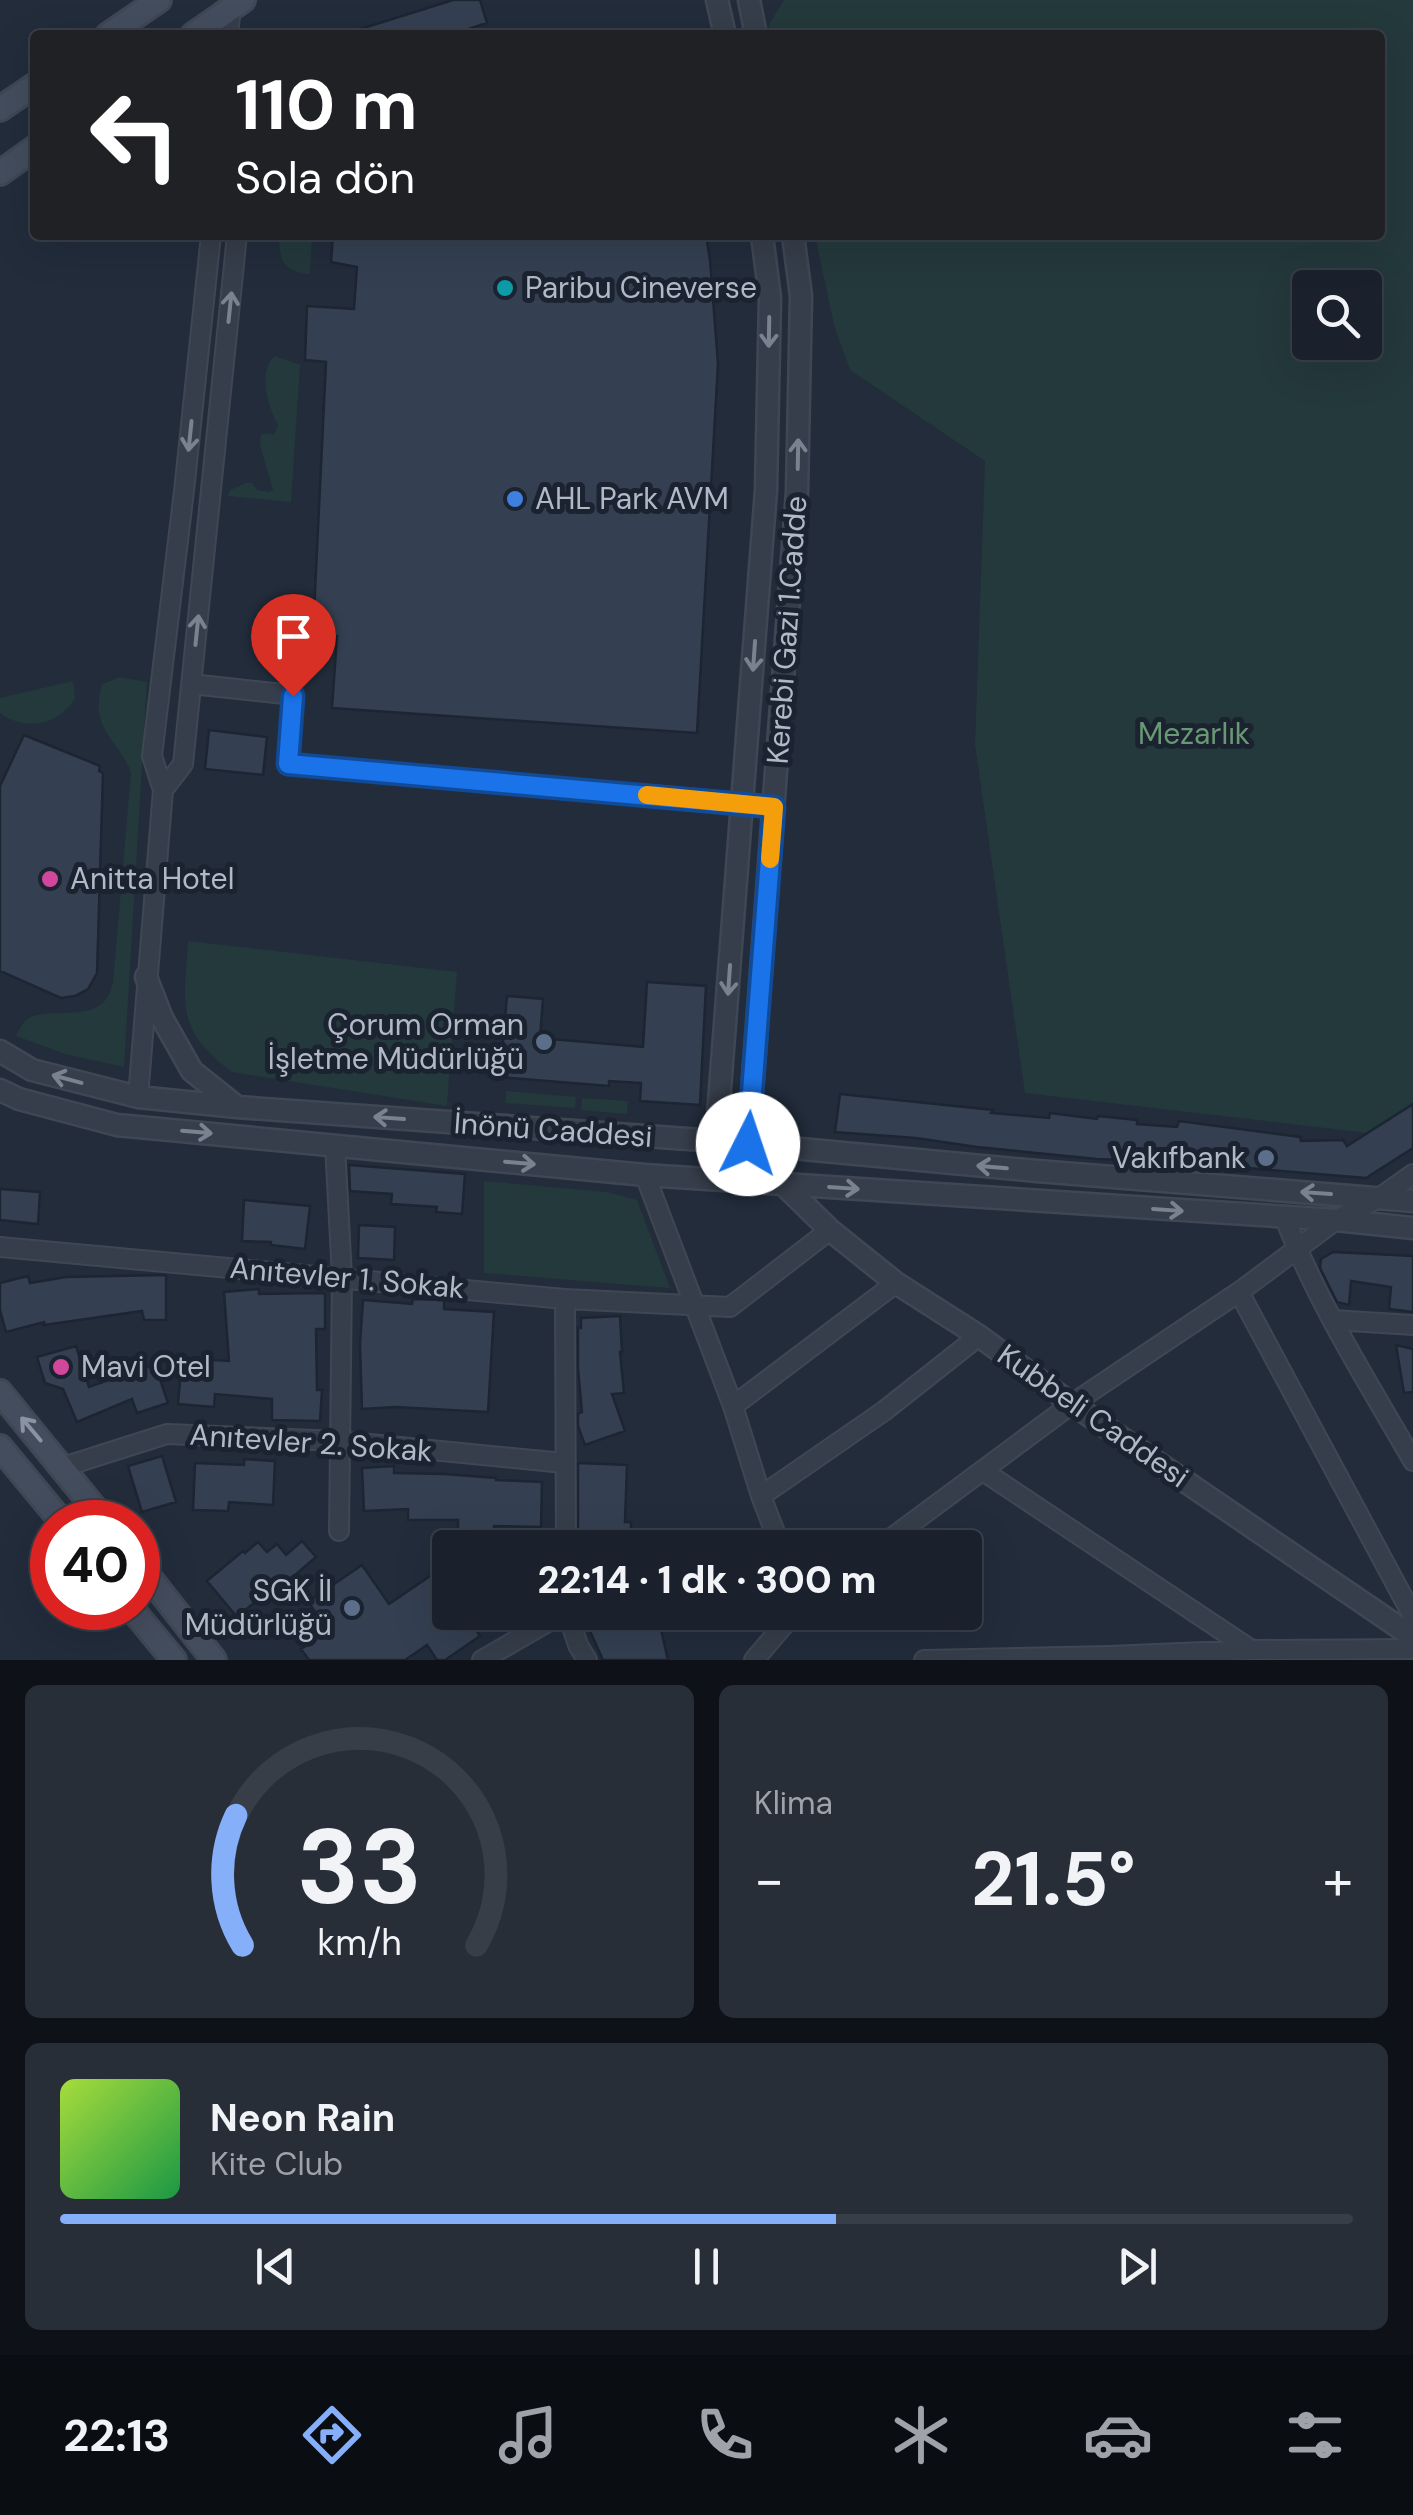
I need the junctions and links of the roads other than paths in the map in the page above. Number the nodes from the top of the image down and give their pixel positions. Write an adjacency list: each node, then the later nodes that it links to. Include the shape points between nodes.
1 (159, 0): 5 (main road)
2 (717, 0): 8 (street)
3 (749, 0): 9 (street)
4 (237, 4): 6 (main road); 7 (street)
5 (115, 30)
6 (200, 30)
7 (229, 30)
8 (724, 30)
9 (755, 30)
10 (30, 89): 11 (main road)
11 (0, 110)
12 (30, 152): 13 (main road)
13 (0, 173)
14 (210, 240): 19 (street, one-way to 19, via 152,756)
15 (236, 240): 18 (street, one-way to 15)
16 (763, 240): 20 (street, Kerebi Gazi 1.Cadde, one-way to 20, via 770,298 766,490)
17 (794, 240): 21 (street, Kerebi Gazi 1.Cadde, one-way to 17, via 797,492 801,296)
18 (191, 684): 19 (street, via 183,764); 20 (street, via 293,696 288,764)
19 (163, 790): 22 (street)
20 (742, 803): 21 (street); 27 (street, Kerebi Gazi 1.Cadde, one-way to 27)
21 (774, 807): 28 (street, Kerebi Gazi 1.Cadde)
22 (146, 977): 25 (street); 26 (street, via 192,1071)
23 (0, 1052): 25 (street, İnönü Caddesi, one-way to 23, via 32,1070)
24 (0, 1090): 29 (street, İnönü Caddesi, one-way to 29, via 117,1125)
25 (138, 1098): 26 (street, İnönü Caddesi)
26 (238, 1107): 27 (street, İnönü Caddesi, one-way to 26)
27 (716, 1141): 28 (street, İnönü Caddesi)
28 (748, 1144): 33 (street, İnönü Caddesi, one-way to 28)
29 (335, 1145): 31 (street, İnönü Caddesi, one-way to 31); 41 (street)
30 (1413, 1174): 33 (street)
31 (645, 1175): 32 (street, İnönü Caddesi); 45 (street)
32 (783, 1184): 35 (street, İnönü Caddesi, one-way to 35); 38 (street, Kubbeli Caddesi)
33 (1379, 1198): 34 (street, İnönü Caddesi); 36 (street)
34 (1413, 1201)
35 (1285, 1218): 36 (street, İnönü Caddesi); 40 (street)
36 (1336, 1220): 37 (street, İnönü Caddesi); 40 (street)
37 (1413, 1228)
38 (830, 1230): 42 (street, Kubbeli Caddesi); 45 (street, Anıtevler 1. Sokak, via 730,1307)
39 (0, 1247): 41 (street, Anıtevler 1. Sokak)
40 (1296, 1250): 43 (street); 46 (street)
41 (342, 1277): 44 (street, Anıtevler 1. Sokak); 52 (street)
42 (896, 1283): 48 (street, Kubbeli Caddesi); 51 (street)
43 (1239, 1292): 50 (street); 66 (street)
44 (564, 1299): 45 (street, Anıtevler 1. Sokak); 55 (street)
45 (694, 1306): 51 (street)
46 (1333, 1320): 47 (street); 54 (street)
47 (1413, 1325)
48 (979, 1336): 50 (street, Kubbeli Caddesi); 58 (street)
49 (0, 1392): 56 (main road, one-way to 49)
50 (1072, 1404): 57 (street); 71 (street, Kubbeli Caddesi)
51 (733, 1406): 58 (street)
52 (339, 1441): 55 (street, Anıtevler 2. Sokak); 56 (street, Anıtevler 2. Sokak, via 167,1434); 64 (street)
53 (0, 1447): 59 (main road)
54 (1413, 1462)
55 (564, 1463): 61 (street)
56 (62, 1468): 60 (main road)
57 (983, 1470): 63 (street); 72 (street)
58 (761, 1496): 62 (street)
59 (44, 1500)
60 (88, 1500)
61 (566, 1530)
62 (774, 1530)
63 (902, 1530)
64 (339, 1531)
65 (160, 1591): 76 (main road)
66 (1413, 1616)
67 (149, 1630): 75 (main road)
68 (534, 1630): 77 (street)
69 (573, 1630): 78 (street)
70 (779, 1630): 79 (street)
71 (1413, 1637)
72 (1251, 1650): 73 (street); 74 (street)
73 (1413, 1650)
74 (1101, 1658): 80 (street)
75 (173, 1659)
76 (214, 1660)
77 (482, 1660)
78 (588, 1660)
79 (754, 1660)
80 (924, 1660)

